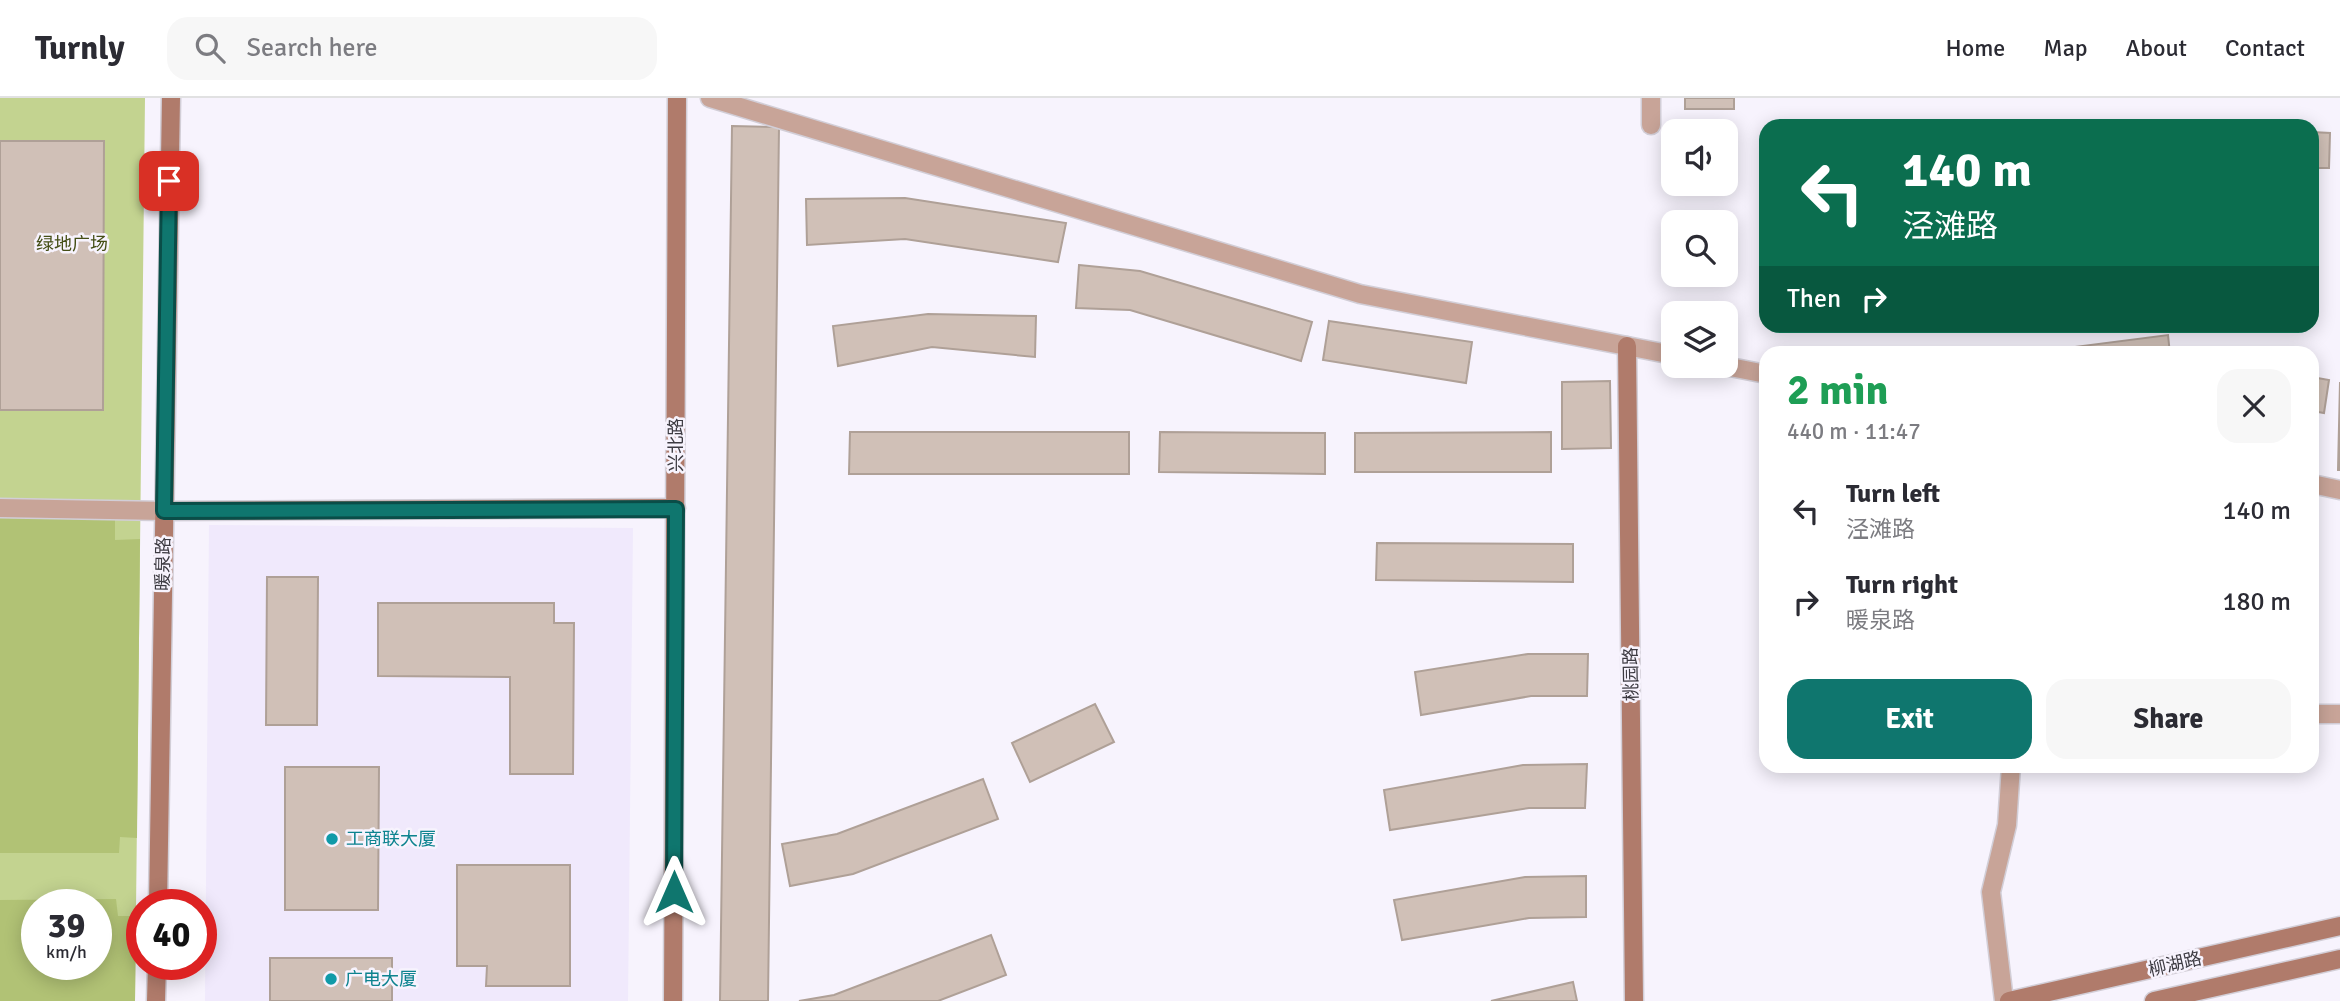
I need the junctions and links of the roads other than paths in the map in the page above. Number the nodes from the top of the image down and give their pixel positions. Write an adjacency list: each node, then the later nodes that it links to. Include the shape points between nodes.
1 (170, 98): 14 (street, 暖泉路)
2 (677, 98): 13 (street, 兴北路)
3 (710, 98): 6 (street, via 1360,294)
4 (1651, 98): 5 (street)
5 (1651, 125)
6 (1627, 346): 7 (street); 24 (street, 桃园路)
7 (1661, 353)
8 (1738, 369): 9 (street)
9 (1759, 373)
10 (2319, 486): 11 (street)
11 (2340, 490)
12 (0, 508): 14 (street)
13 (676, 509): 14 (street); 23 (street, 兴北路)
14 (164, 511): 18 (street, 暖泉路)
15 (2319, 713): 16 (street)
16 (2340, 714)
17 (2011, 773): 25 (street, via 2007,825 1991,892)
18 (158, 889)
19 (2340, 926): 25 (street, 柳湖路)
20 (2340, 959): 26 (street, 柳湖路)
21 (157, 980): 22 (street)
22 (156, 1001)
23 (673, 1001)
24 (1634, 1001)
25 (2007, 1001)
26 (2154, 1001)

